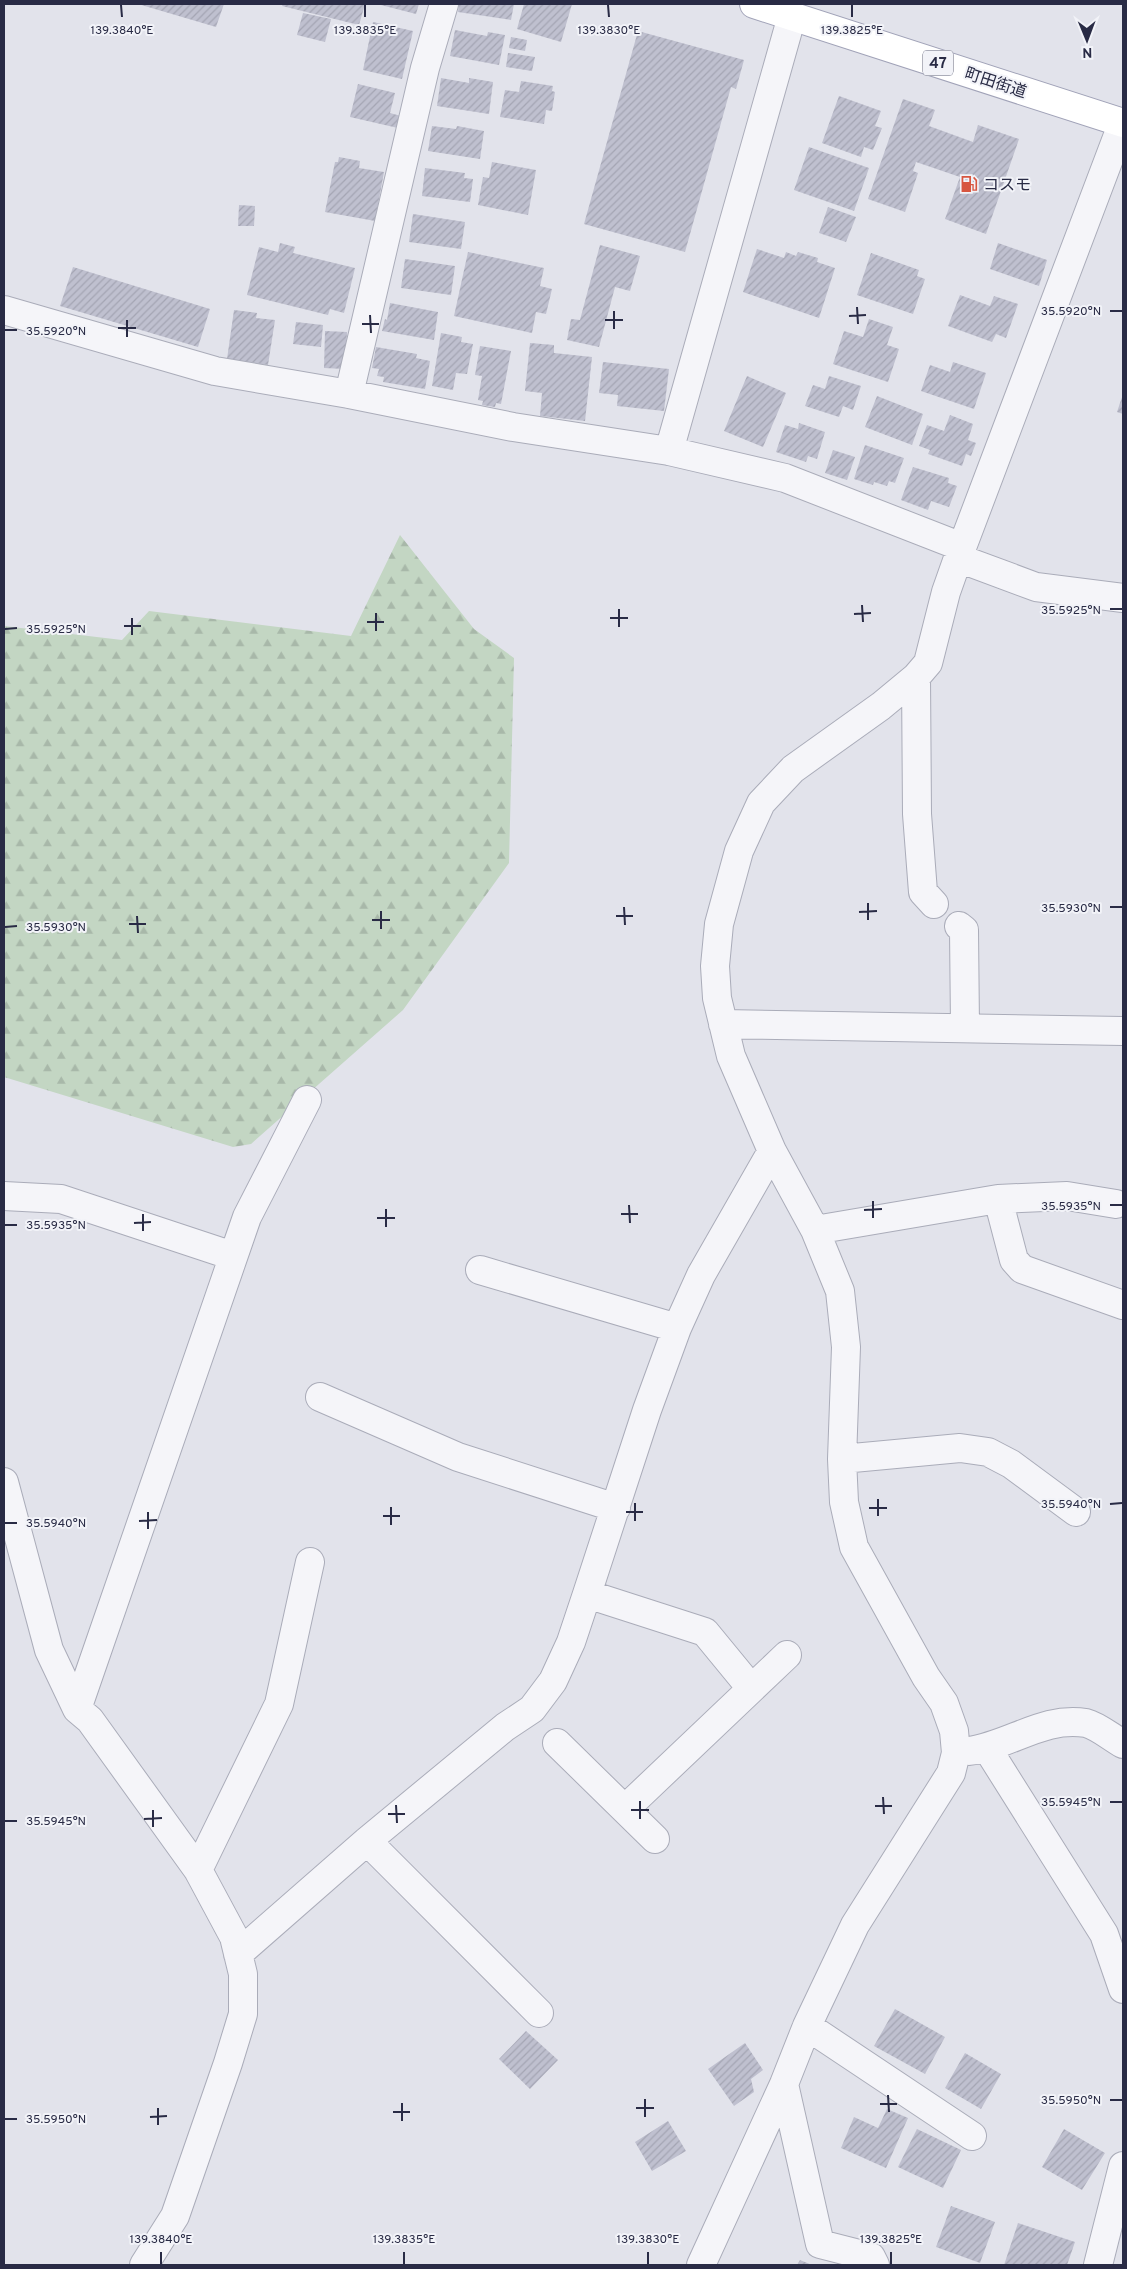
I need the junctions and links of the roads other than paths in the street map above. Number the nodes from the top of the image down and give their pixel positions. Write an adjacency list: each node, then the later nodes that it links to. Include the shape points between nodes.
1 (444, 4): 6 (street, via 418,94)
2 (754, 4): 3 (main road, 町田街道 / 47)
3 (792, 16): 4 (main road, 町田街道 / 47); 7 (street)
4 (1123, 123): 8 (street)
5 (4, 310): 6 (street, via 215,372)
6 (349, 394): 7 (street, via 513,427)
7 (669, 451): 8 (street, via 785,478)
8 (960, 553): 9 (street, via 1036,587); 10 (street, via 946,592 928,663)
9 (1123, 598)
10 (916, 677): 11 (street, via 917,814 924,892); 13 (street, via 793,769 761,803 739,851 719,924 715,966)
11 (934, 904)
12 (959, 926): 14 (street, via 964,930)
13 (723, 1024): 14 (street); 17 (street, via 731,1056)
14 (965, 1027): 15 (street)
15 (1123, 1031)
16 (307, 1100): 22 (street, via 247,1217)
17 (772, 1151): 21 (street); 25 (street, via 701,1275)
18 (4, 1196): 22 (street, via 61,1199)
19 (998, 1199): 20 (street, via 1067,1196); 21 (street); 24 (street, via 1014,1260 1022,1269)
20 (1116, 1204)
21 (815, 1230): 27 (street, via 840,1291 846,1347)
22 (233, 1256): 35 (street)
23 (480, 1270): 25 (street)
24 (1123, 1305)
25 (677, 1328): 29 (street)
26 (320, 1397): 29 (street, via 458,1457)
27 (842, 1459): 30 (street, via 960,1448 988,1452 1011,1464); 39 (street, via 844,1502 854,1547 926,1677 944,1703 954,1731)
28 (4, 1482): 35 (street, via 49,1650)
29 (616, 1508): 32 (street)
30 (1076, 1512)
31 (310, 1562): 43 (street, via 279,1704)
32 (588, 1594): 34 (street, via 705,1632); 42 (street, via 554,1681 532,1709 505,1727)
33 (787, 1655): 34 (street)
34 (751, 1688): 40 (street)
35 (77, 1709): 43 (street, via 90,1720)
36 (558, 1743): 40 (street)
37 (1123, 1744): 38 (street, via 1087,1723 1050,1723)
38 (987, 1748): 39 (street); 45 (street, via 1104,1934)
39 (956, 1753): 47 (street, via 951,1773 855,1925)
40 (625, 1809): 41 (street)
41 (655, 1839)
42 (367, 1841): 44 (street); 46 (street)
43 (198, 1870): 44 (street, via 234,1938)
44 (238, 1954): 51 (street, via 244,1974 243,2014 175,2216)
45 (1123, 1989)
46 (539, 2013)
47 (807, 2026): 48 (street); 49 (street)
48 (784, 2084): 52 (street); 53 (street, via 820,2244 871,2257)
49 (972, 2136)
50 (1123, 2166): 54 (street)
51 (144, 2265)
52 (701, 2265)
53 (875, 2265)
54 (1098, 2265)

